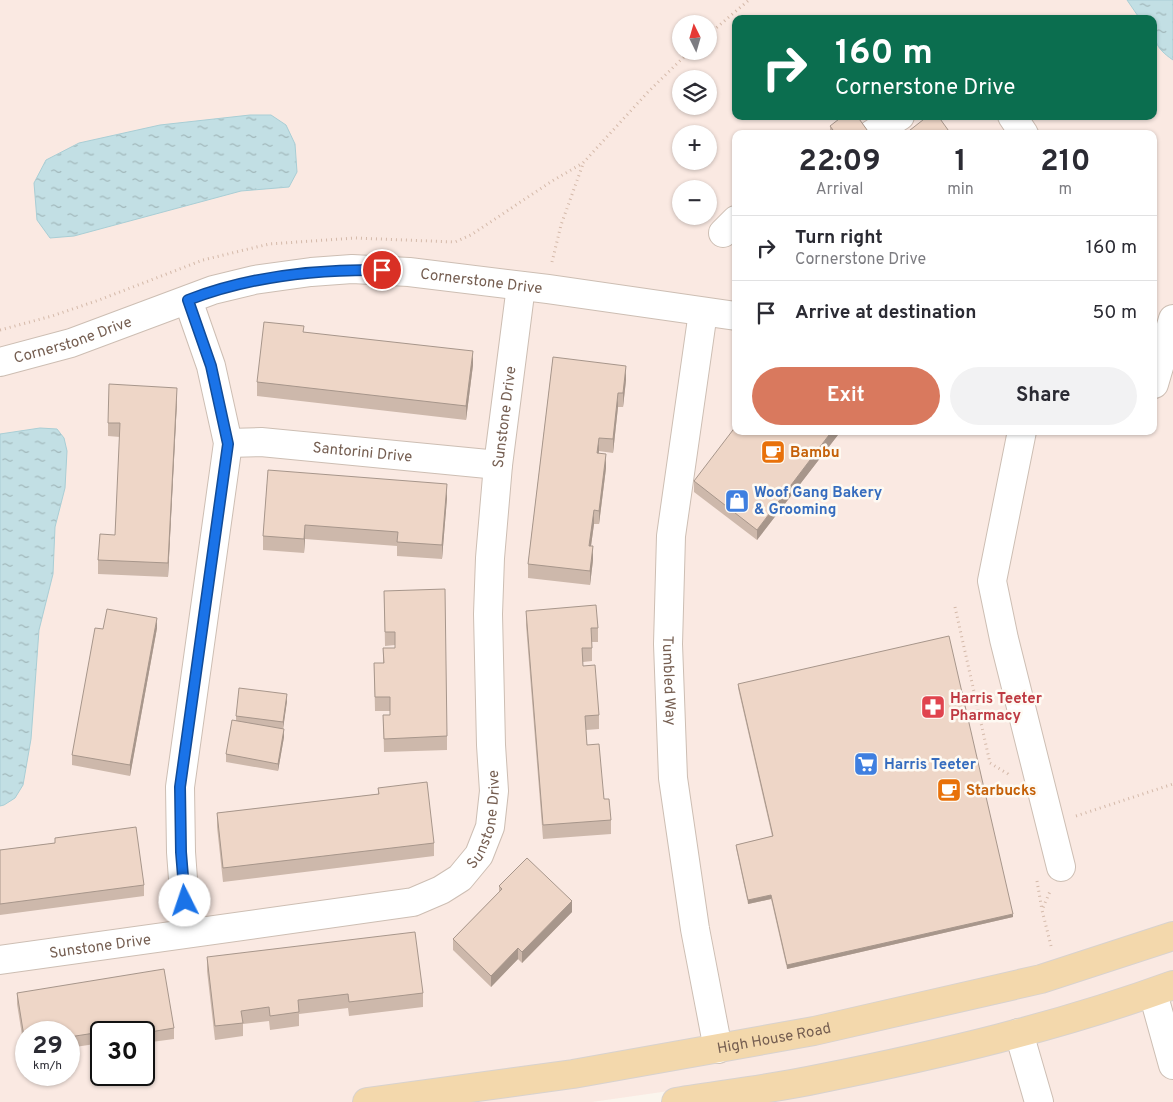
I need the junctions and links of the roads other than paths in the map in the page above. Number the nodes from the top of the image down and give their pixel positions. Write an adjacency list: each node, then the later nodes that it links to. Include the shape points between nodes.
1 (894, 120): 2 (street)
2 (878, 130)
3 (521, 286): 4 (street, Cornerstone Drive, via 409,272 352,269 254,280 212,290); 5 (street, Cornerstone Drive); 14 (street, Sunstone Drive)
4 (188, 300): 8 (street, Cornerstone Drive, via 71,343); 13 (street, via 211,366)
5 (703, 312): 6 (street, Cornerstone Drive); 21 (street, Tumbled Way, via 671,536 668,644 673,778 695,930)
6 (732, 316)
7 (1173, 319): 9 (street)
8 (0, 362)
9 (1157, 374)
10 (1157, 385): 11 (street)
11 (1173, 392)
12 (1021, 435): 15 (street, via 992,581)
13 (228, 444): 14 (street, Santorini Drive, via 261,442); 16 (street, via 180,787 181,852)
14 (498, 466): 16 (street, Sunstone Drive, via 488,614 494,791 490,827 479,855 460,878 442,890 413,902)
15 (1049, 869)
16 (188, 933): 18 (street, Sunstone Drive)
17 (1173, 936): 21 (main road, High House Road, via 1041,979 814,1031)
18 (0, 960)
19 (1163, 989): 20 (main road); 22 (street)
20 (1019, 1033): 24 (main road, via 818,1079); 25 (street)
21 (718, 1049): 23 (main road, High House Road, via 573,1074)
22 (1173, 1065)
23 (367, 1102)
24 (676, 1102)
25 (1039, 1102)

